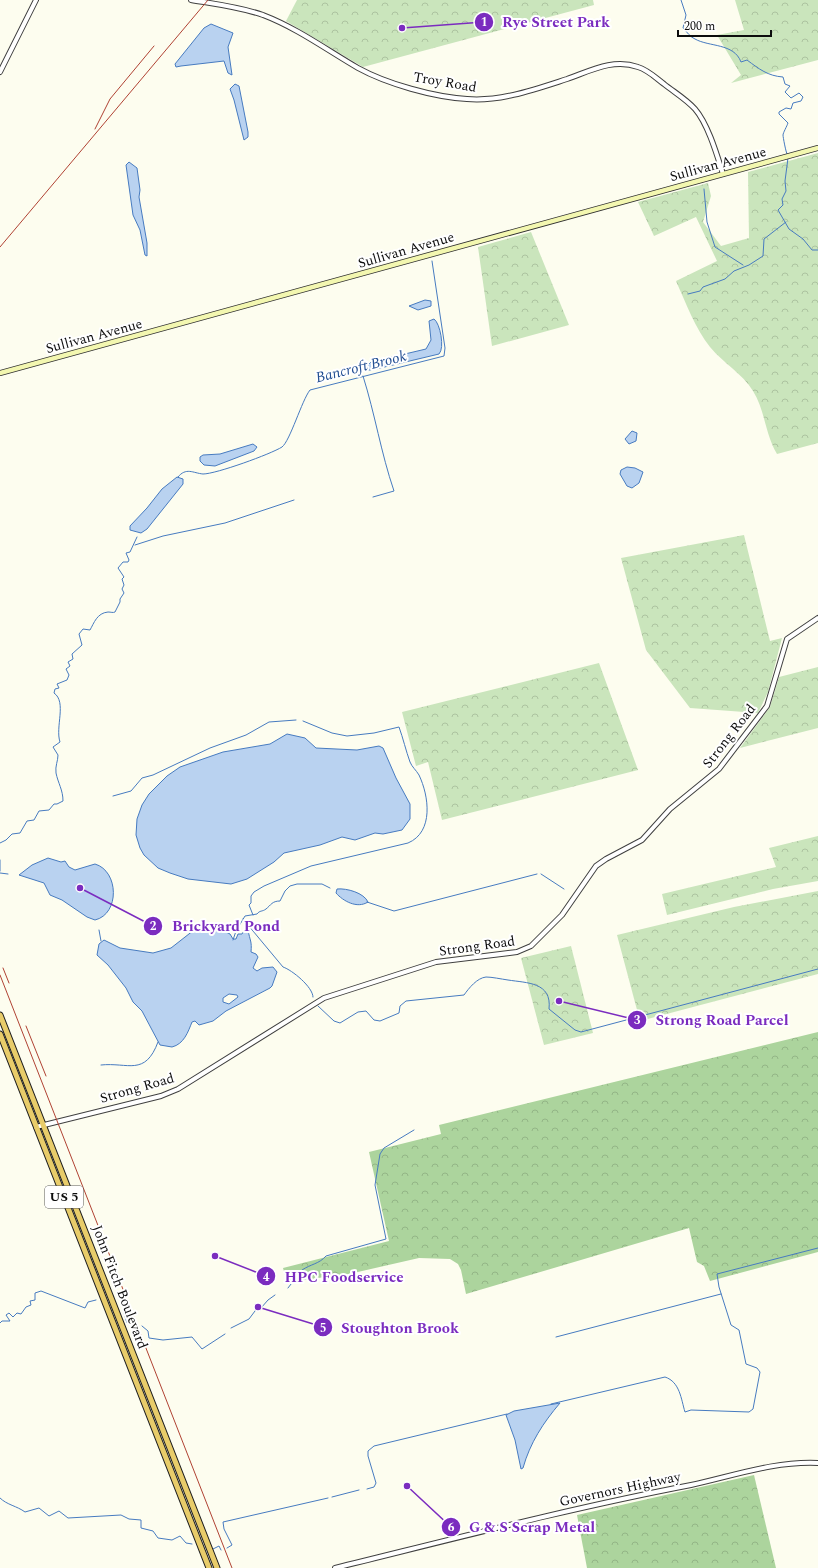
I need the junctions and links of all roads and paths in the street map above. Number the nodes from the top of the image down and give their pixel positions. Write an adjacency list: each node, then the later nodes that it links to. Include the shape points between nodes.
1 (36, 0): 3 (street)
2 (191, 0): 5 (street, Troy Road, via 264,15 384,80 467,99 501,97 604,66 637,66 696,110 702,119)
3 (0, 72)
4 (818, 148): 5 (main road, Sullivan Avenue)
5 (723, 174): 6 (main road, Sullivan Avenue)
6 (0, 373)
7 (818, 618): 10 (street, Strong Road, via 786,639 767,706 720,769 670,808 642,840 596,866 562,915 531,946 517,952 432,964 330,996 304,1009 174,1091)
8 (0, 1015): 10 (highway, John Fitch Boulevard / US 5)
9 (0, 1034): 11 (highway, John Fitch Boulevard / US 5)
10 (43, 1125): 11 (street, Strong Road); 14 (highway, John Fitch Boulevard / US 5)
11 (36, 1127): 13 (highway, John Fitch Boulevard / US 5)
12 (818, 1463): 15 (street, Governors Highway, via 786,1463 761,1468 606,1502)
13 (209, 1568)
14 (216, 1568)
15 (335, 1568)

